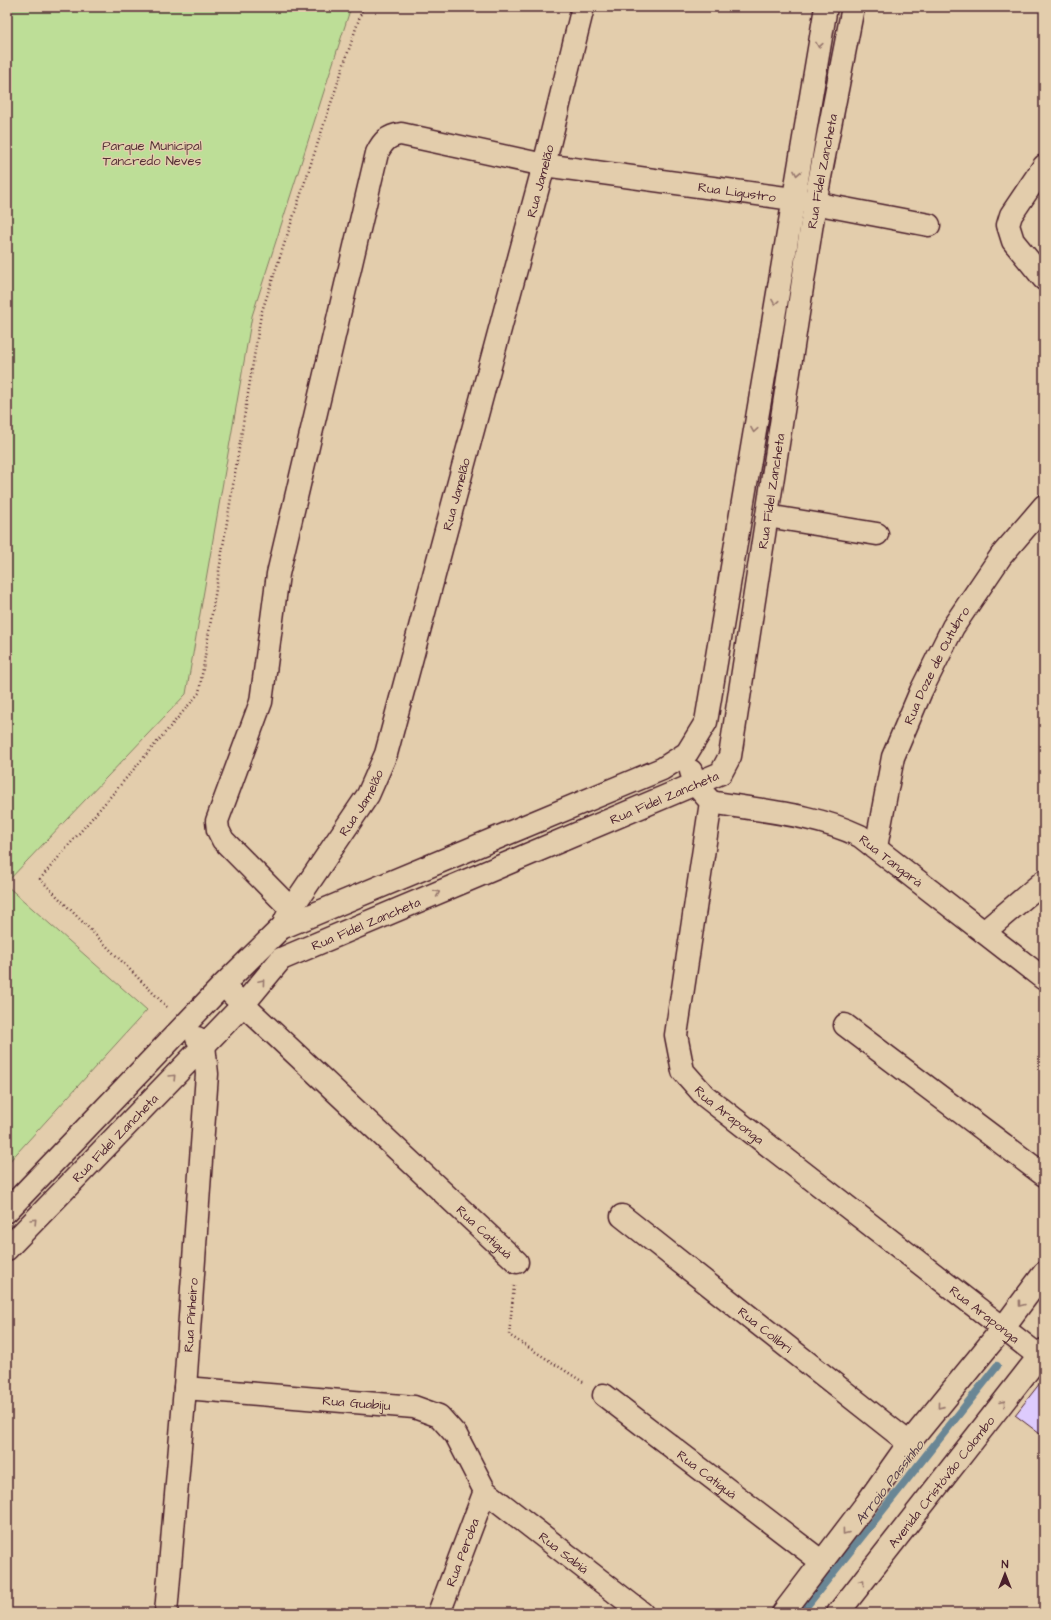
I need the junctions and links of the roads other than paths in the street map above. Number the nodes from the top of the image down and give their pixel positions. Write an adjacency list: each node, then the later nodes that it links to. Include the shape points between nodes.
1 (583, 7): 4 (street, Rua Jamelão)
2 (826, 7): 6 (street, Rua Fidel Zancheta, one-way to 6)
3 (853, 7): 7 (street, Rua Fidel Zancheta)
4 (544, 165): 6 (street, Rua Ligustro); 18 (street, Rua Jamelão, via 386,754 368,795); 18 (street, Rua Ligustro, via 401,134 391,136 382,142 377,153 278,574 260,702 217,821 223,840)
5 (1044, 166): 9 (street, via 1011,215 1008,225 1012,241)
6 (792, 199): 7 (street, Rua Ligustro); 13 (street, Rua Fidel Zancheta, one-way to 13, via 706,722)
7 (815, 203): 8 (street, Rua Ligustro); 11 (street, Rua Fidel Zancheta)
8 (929, 225)
9 (1044, 279)
10 (1044, 506): 16 (street, Rua Doze de Outubro, via 1001,556 953,627 893,756)
11 (767, 516): 12 (street); 14 (street, Rua Fidel Zancheta, via 730,756 721,773)
12 (877, 534)
13 (687, 753): 14 (street); 19 (street, Rua Fidel Zancheta, via 662,769)
14 (695, 784): 15 (street); 21 (street, Rua Fidel Zancheta, one-way to 14)
15 (711, 802): 16 (street, Rua Tangará, via 823,821 860,836); 34 (street, Rua Araponga, via 676,1035 683,1071 705,1096)
16 (876, 847): 20 (street, Rua Tangará)
17 (1044, 881): 20 (street)
18 (291, 909): 19 (street, Rua Jamelão)
19 (282, 928): 21 (street, Rua Jamelão); 23 (street, Rua Fidel Zancheta)
20 (984, 932): 22 (street, Rua Tangará)
21 (281, 959): 24 (street, Rua Fidel Zancheta, one-way to 21)
22 (1044, 979)
23 (223, 984): 24 (street, Rua Catiguá); 25 (street, Rua Fidel Zancheta)
24 (243, 1005): 27 (street, Rua Fidel Zancheta); 32 (street, Rua Catiguá)
25 (184, 1025): 27 (street); 29 (street, Rua Fidel Zancheta)
26 (845, 1025): 28 (street)
27 (204, 1045): 31 (street, Rua Fidel Zancheta, one-way to 27); 36 (street, Rua Pinheiro, via 207,1074)
28 (1044, 1175)
29 (7, 1211)
30 (622, 1216): 38 (street, Rua Colibri)
31 (7, 1250)
32 (517, 1262)
33 (1044, 1273): 34 (street, one-way to 34)
34 (1003, 1328): 35 (street, Rua Araponga); 38 (street, one-way to 38)
35 (1042, 1353): 45 (street, Avenida Cristóvão Colombo, one-way to 35)
36 (185, 1388): 39 (street, Rua Guabiju, via 414,1407 439,1416 456,1435); 41 (street, Rua Pinheiro)
37 (604, 1395): 40 (street, Rua Catiguá)
38 (909, 1443): 40 (street, one-way to 40)
39 (485, 1491): 42 (street, Rua Peroba); 43 (street, Rua Sabiá)
40 (822, 1562): 44 (street)
41 (166, 1613)
42 (439, 1613)
43 (642, 1613)
44 (783, 1613)
45 (838, 1613)

